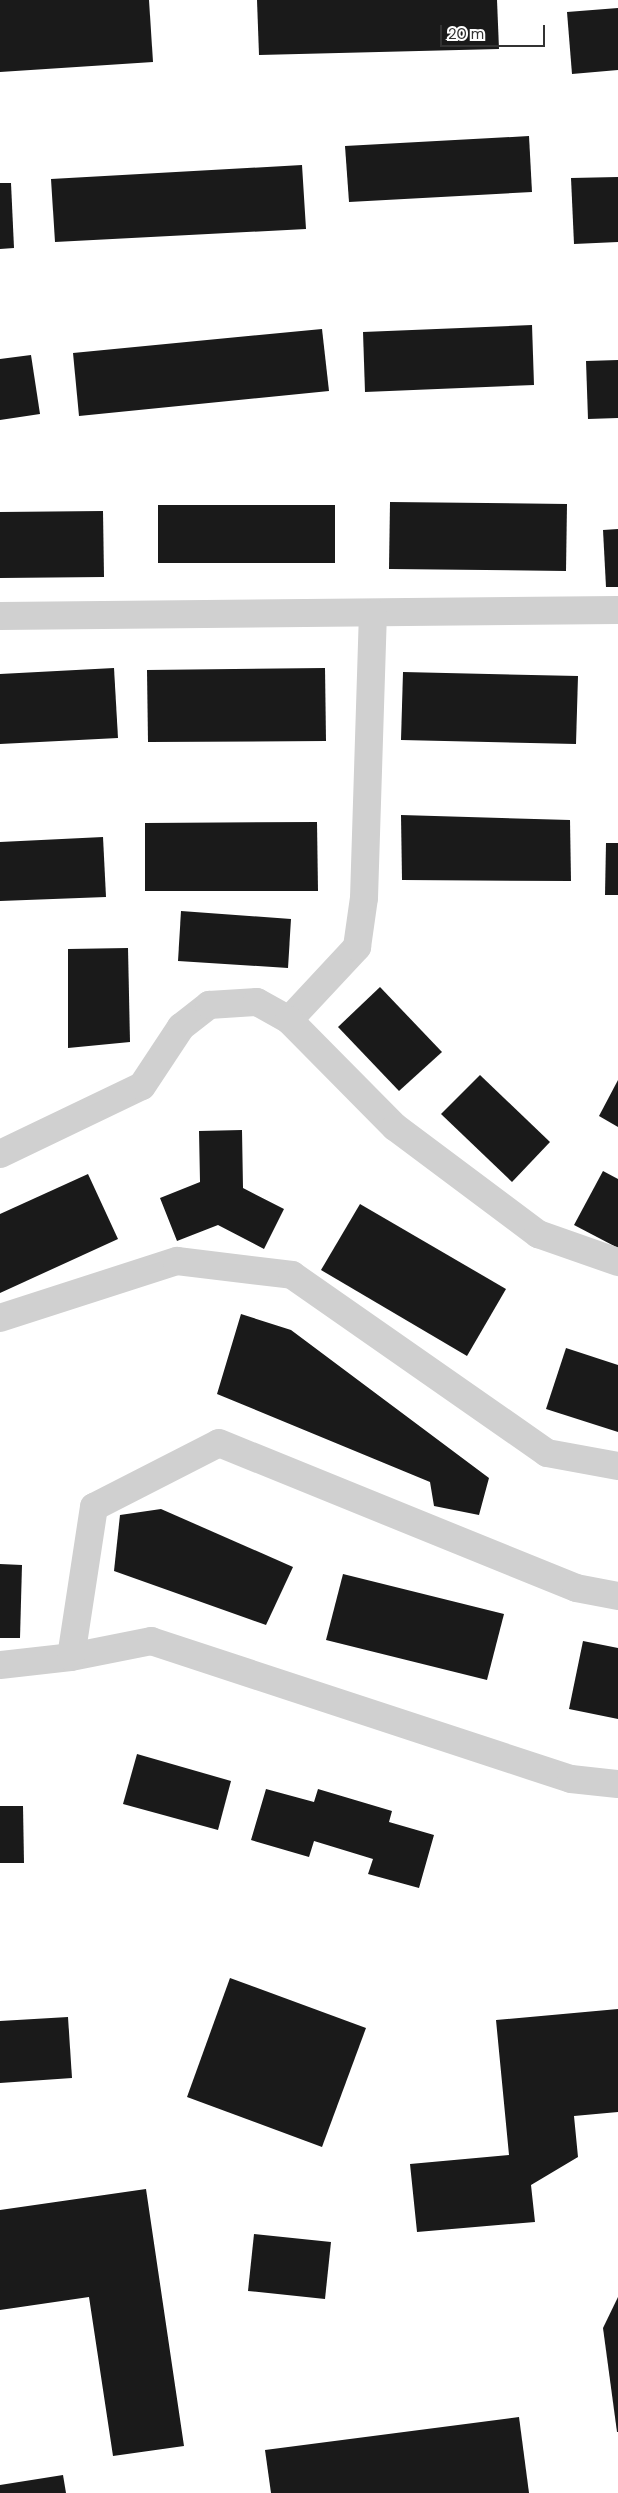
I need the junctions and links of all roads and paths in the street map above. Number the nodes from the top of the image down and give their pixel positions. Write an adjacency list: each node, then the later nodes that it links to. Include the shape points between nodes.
1 (618, 610): 2 (street)
2 (374, 612): 3 (street); 4 (street, via 364,898 357,947)
3 (0, 616)
4 (289, 1020): 5 (street, via 257,1002 209,1005 182,1027 142,1086); 6 (street, via 395,1127 538,1234)
5 (0, 1154)
6 (618, 1262)
7 (0, 1318): 8 (street, via 177,1261 292,1275 547,1453)
8 (618, 1466)
9 (618, 1596): 10 (street, via 576,1588 219,1443 94,1507)
10 (71, 1656): 11 (street); 12 (street, via 151,1640 571,1779)
11 (0, 1665)
12 (618, 1784)

